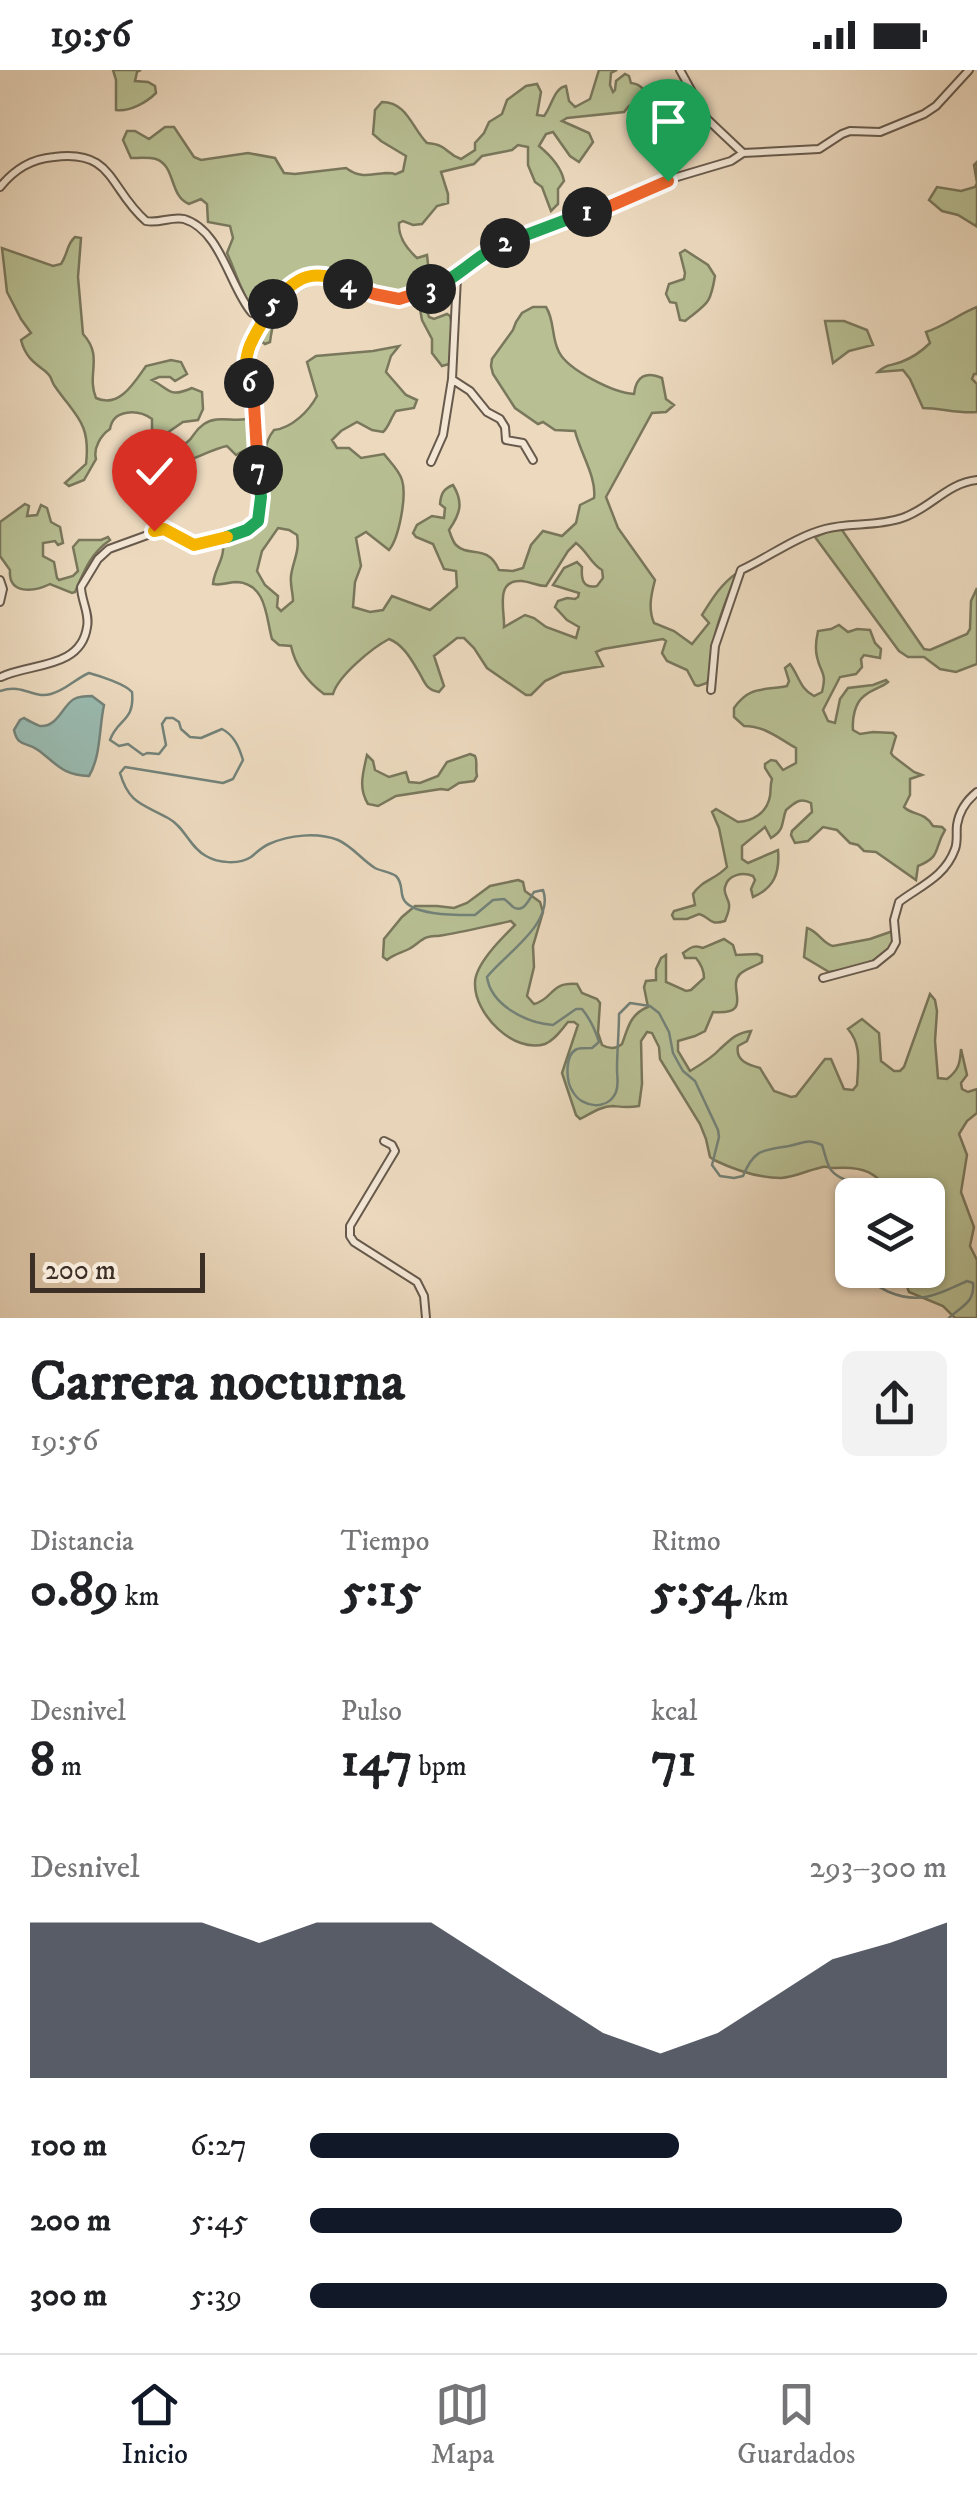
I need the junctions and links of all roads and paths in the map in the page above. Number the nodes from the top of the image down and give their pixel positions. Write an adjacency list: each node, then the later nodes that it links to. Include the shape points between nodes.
1 (680, 70): 3 (street, via 707,119)
2 (969, 70): 3 (street, via 932,110 880,132 850,131 818,149)
3 (743, 153): 5 (street, via 495,247)
4 (0, 187): 6 (street, via 28,163 85,156 100,164 146,221 179,218 207,236 252,312)
5 (457, 276): 6 (street, via 399,299 310,275); 7 (street)
6 (272, 306): 13 (street, via 244,366 254,404 258,521 202,545 164,529 109,548 82,587 88,623 75,651)
7 (452, 379): 8 (street); 9 (street, via 443,436)
8 (533, 460)
9 (431, 462)
10 (977, 480): 14 (street, via 960,482 903,518 823,529 741,570 715,646)
11 (0, 580): 12 (street)
12 (0, 602)
13 (0, 677)
14 (711, 690)
15 (977, 792): 16 (street, via 959,818 951,856 932,882 899,902 891,951 875,964)
16 (823, 978)
17 (384, 1141): 18 (street, via 395,1151 350,1236 417,1282)
18 (426, 1318)

